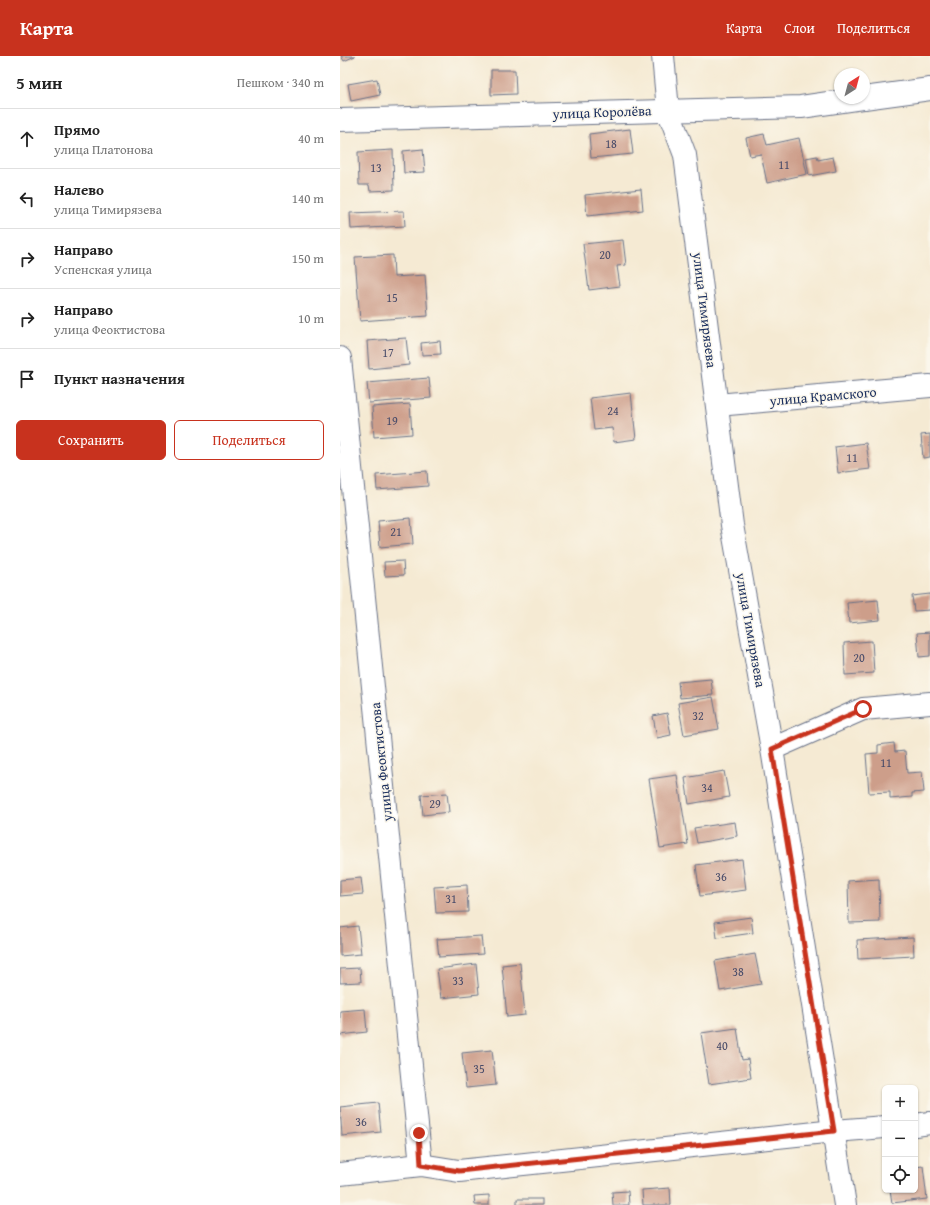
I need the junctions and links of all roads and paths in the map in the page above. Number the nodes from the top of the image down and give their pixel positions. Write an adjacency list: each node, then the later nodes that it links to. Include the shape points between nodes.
1 (663, 56): 5 (street, улица Тимирязева)
2 (930, 88): 3 (street, улица Королёва)
3 (870, 97)
4 (834, 102): 5 (street, улица Королёва, via 801,107)
5 (668, 110): 6 (street, улица Королёва); 9 (street, улица Тимирязева, via 685,155)
6 (340, 120)
7 (340, 358): 16 (street, улица Феоктистова)
8 (930, 386): 9 (street, улица Крамского)
9 (717, 405): 11 (street, улица Тимирязева, via 732,525)
10 (930, 703): 11 (street, via 863,709)
11 (772, 749): 15 (street, улица Тимирязева)
12 (930, 1123): 13 (street)
13 (918, 1125)
14 (882, 1127): 15 (street)
15 (834, 1131): 16 (street, via 459,1171); 18 (street, улица Тимирязева)
16 (421, 1165): 17 (street)
17 (340, 1174)
18 (846, 1205)

